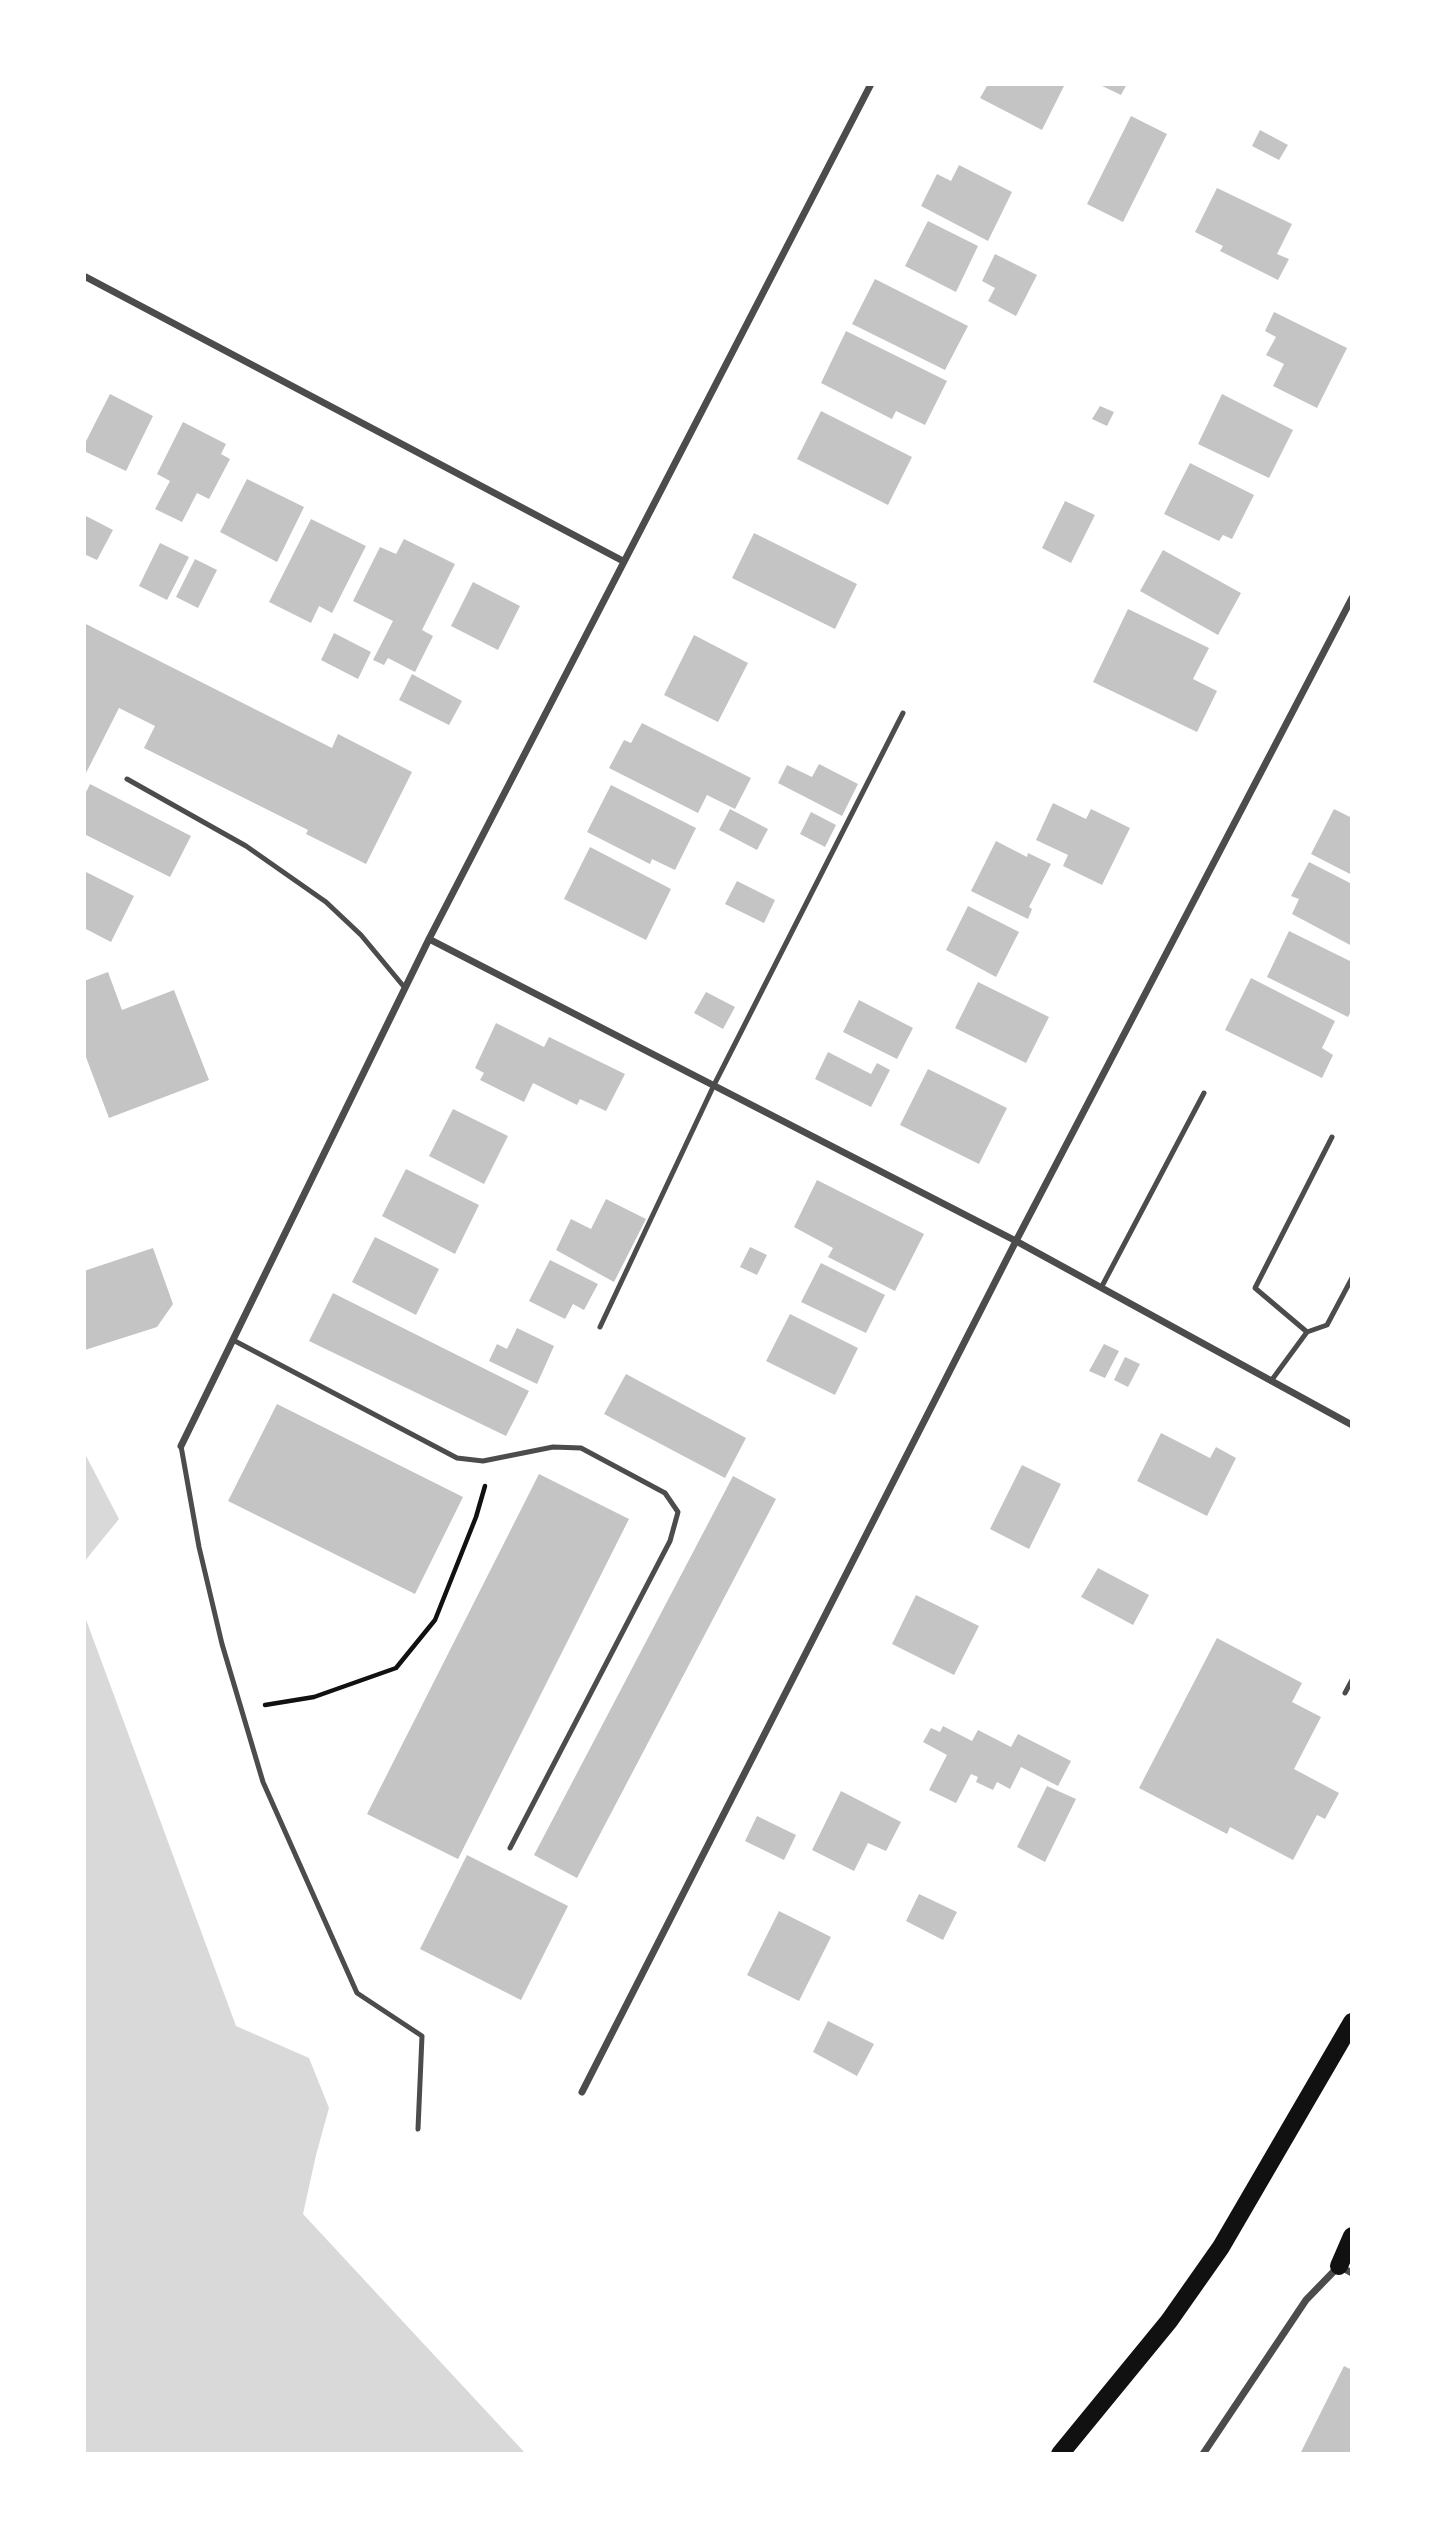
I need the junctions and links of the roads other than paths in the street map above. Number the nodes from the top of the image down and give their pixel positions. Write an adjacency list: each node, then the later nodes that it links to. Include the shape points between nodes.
1 (871, 84): 3 (street)
2 (84, 276): 3 (street)
3 (623, 561): 7 (street)
4 (1352, 598): 12 (street)
5 (903, 713): 9 (lane)
6 (127, 779): 8 (lane, via 246,846 326,902 361,934)
7 (429, 939): 8 (street); 9 (street)
8 (405, 988): 17 (street)
9 (714, 1085): 12 (street); 15 (lane)
10 (1204, 1093): 14 (lane)
11 (1332, 1137): 16 (lane, via 1255,1288)
12 (1016, 1241): 14 (street); 25 (street)
13 (1352, 1278): 16 (lane, via 1327,1325)
14 (1101, 1288): 18 (street)
15 (600, 1327)
16 (1307, 1332): 18 (lane)
17 (233, 1340): 20 (street); 23 (lane, via 457,1458 483,1461 552,1447 581,1448 665,1493 678,1512 670,1541)
18 (1270, 1381): 19 (street)
19 (1352, 1425)
20 (181, 1446): 26 (lane, via 222,1644 263,1782 358,1993 422,2036)
21 (1352, 1680): 22 (lane)
22 (1345, 1693)
23 (510, 1848)
24 (1352, 2022): 29 (main road, via 1221,2247 1169,2321)
25 (582, 2092)
26 (418, 2129)
27 (1352, 2236): 28 (main road)
28 (1346, 2269): 30 (street, via 1306,2300)
29 (1060, 2454)
30 (1203, 2454)

